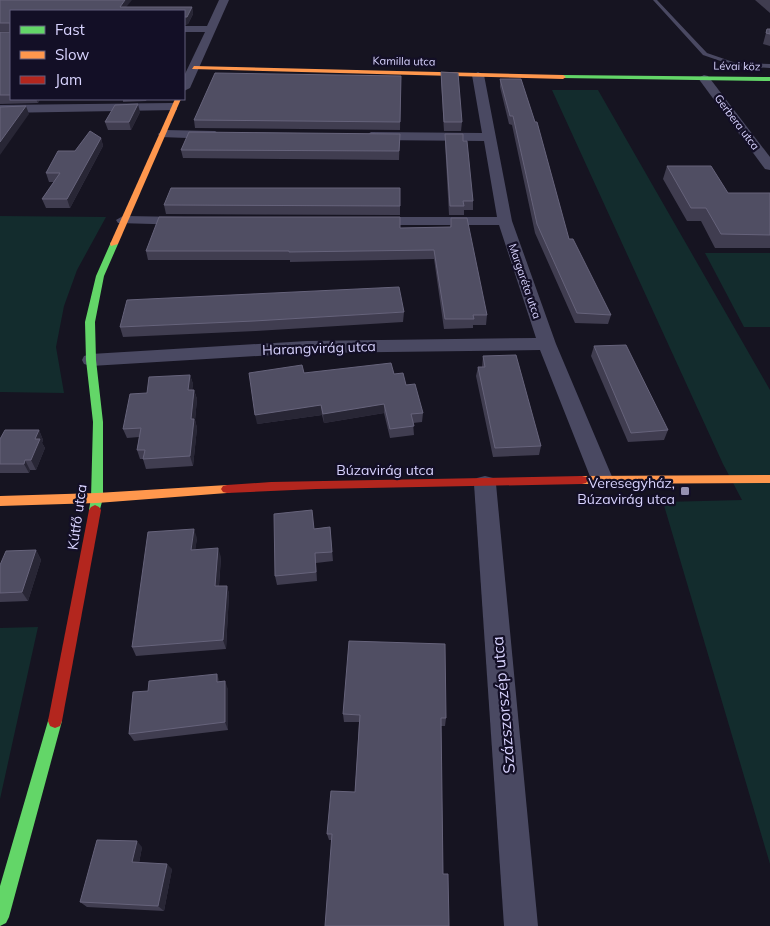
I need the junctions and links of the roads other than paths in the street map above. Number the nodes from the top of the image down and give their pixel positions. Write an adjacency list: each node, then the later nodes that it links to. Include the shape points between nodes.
1 (224, 0): 4 (street)
2 (655, 0): 5 (lane, via 705,54 735,64)
3 (185, 29): 4 (street)
4 (210, 29): 6 (street)
5 (770, 66)
6 (194, 68): 7 (street, Kamilla utca); 10 (street)
7 (478, 75): 8 (street, Kamilla utca); 16 (street, Margaréta utca)
8 (704, 78): 9 (street, Lévai köz); 17 (street, Gerbera utca)
9 (770, 79)
10 (185, 86)
11 (176, 103): 12 (street); 13 (street, Kútfő utca)
12 (0, 109)
13 (164, 134): 14 (street); 18 (street, Kútfő utca)
14 (231, 135)
15 (361, 136): 16 (street)
16 (490, 137): 21 (street, Margaréta utca)
17 (770, 166)
18 (123, 220): 19 (street); 23 (street, Kútfő utca, via 100,276 90,322)
19 (199, 220)
20 (357, 221): 21 (street)
21 (504, 221): 22 (street, Margaréta utca)
22 (547, 344): 23 (street, Harangvirág utca, via 308,347); 24 (street, Margaréta utca)
23 (91, 360): 27 (street, Kútfő utca, via 98,422)
24 (602, 479): 25 (street, Búzavirág utca); 26 (street, Búzavirág utca)
25 (770, 479)
26 (485, 484): 27 (street, Búzavirág utca, via 286,485); 30 (street, Százszorszép utca)
27 (97, 498): 28 (street, Búzavirág utca); 29 (street, Kútfő utca, via 54,724)
28 (0, 501)
29 (0, 917)
30 (521, 926)

